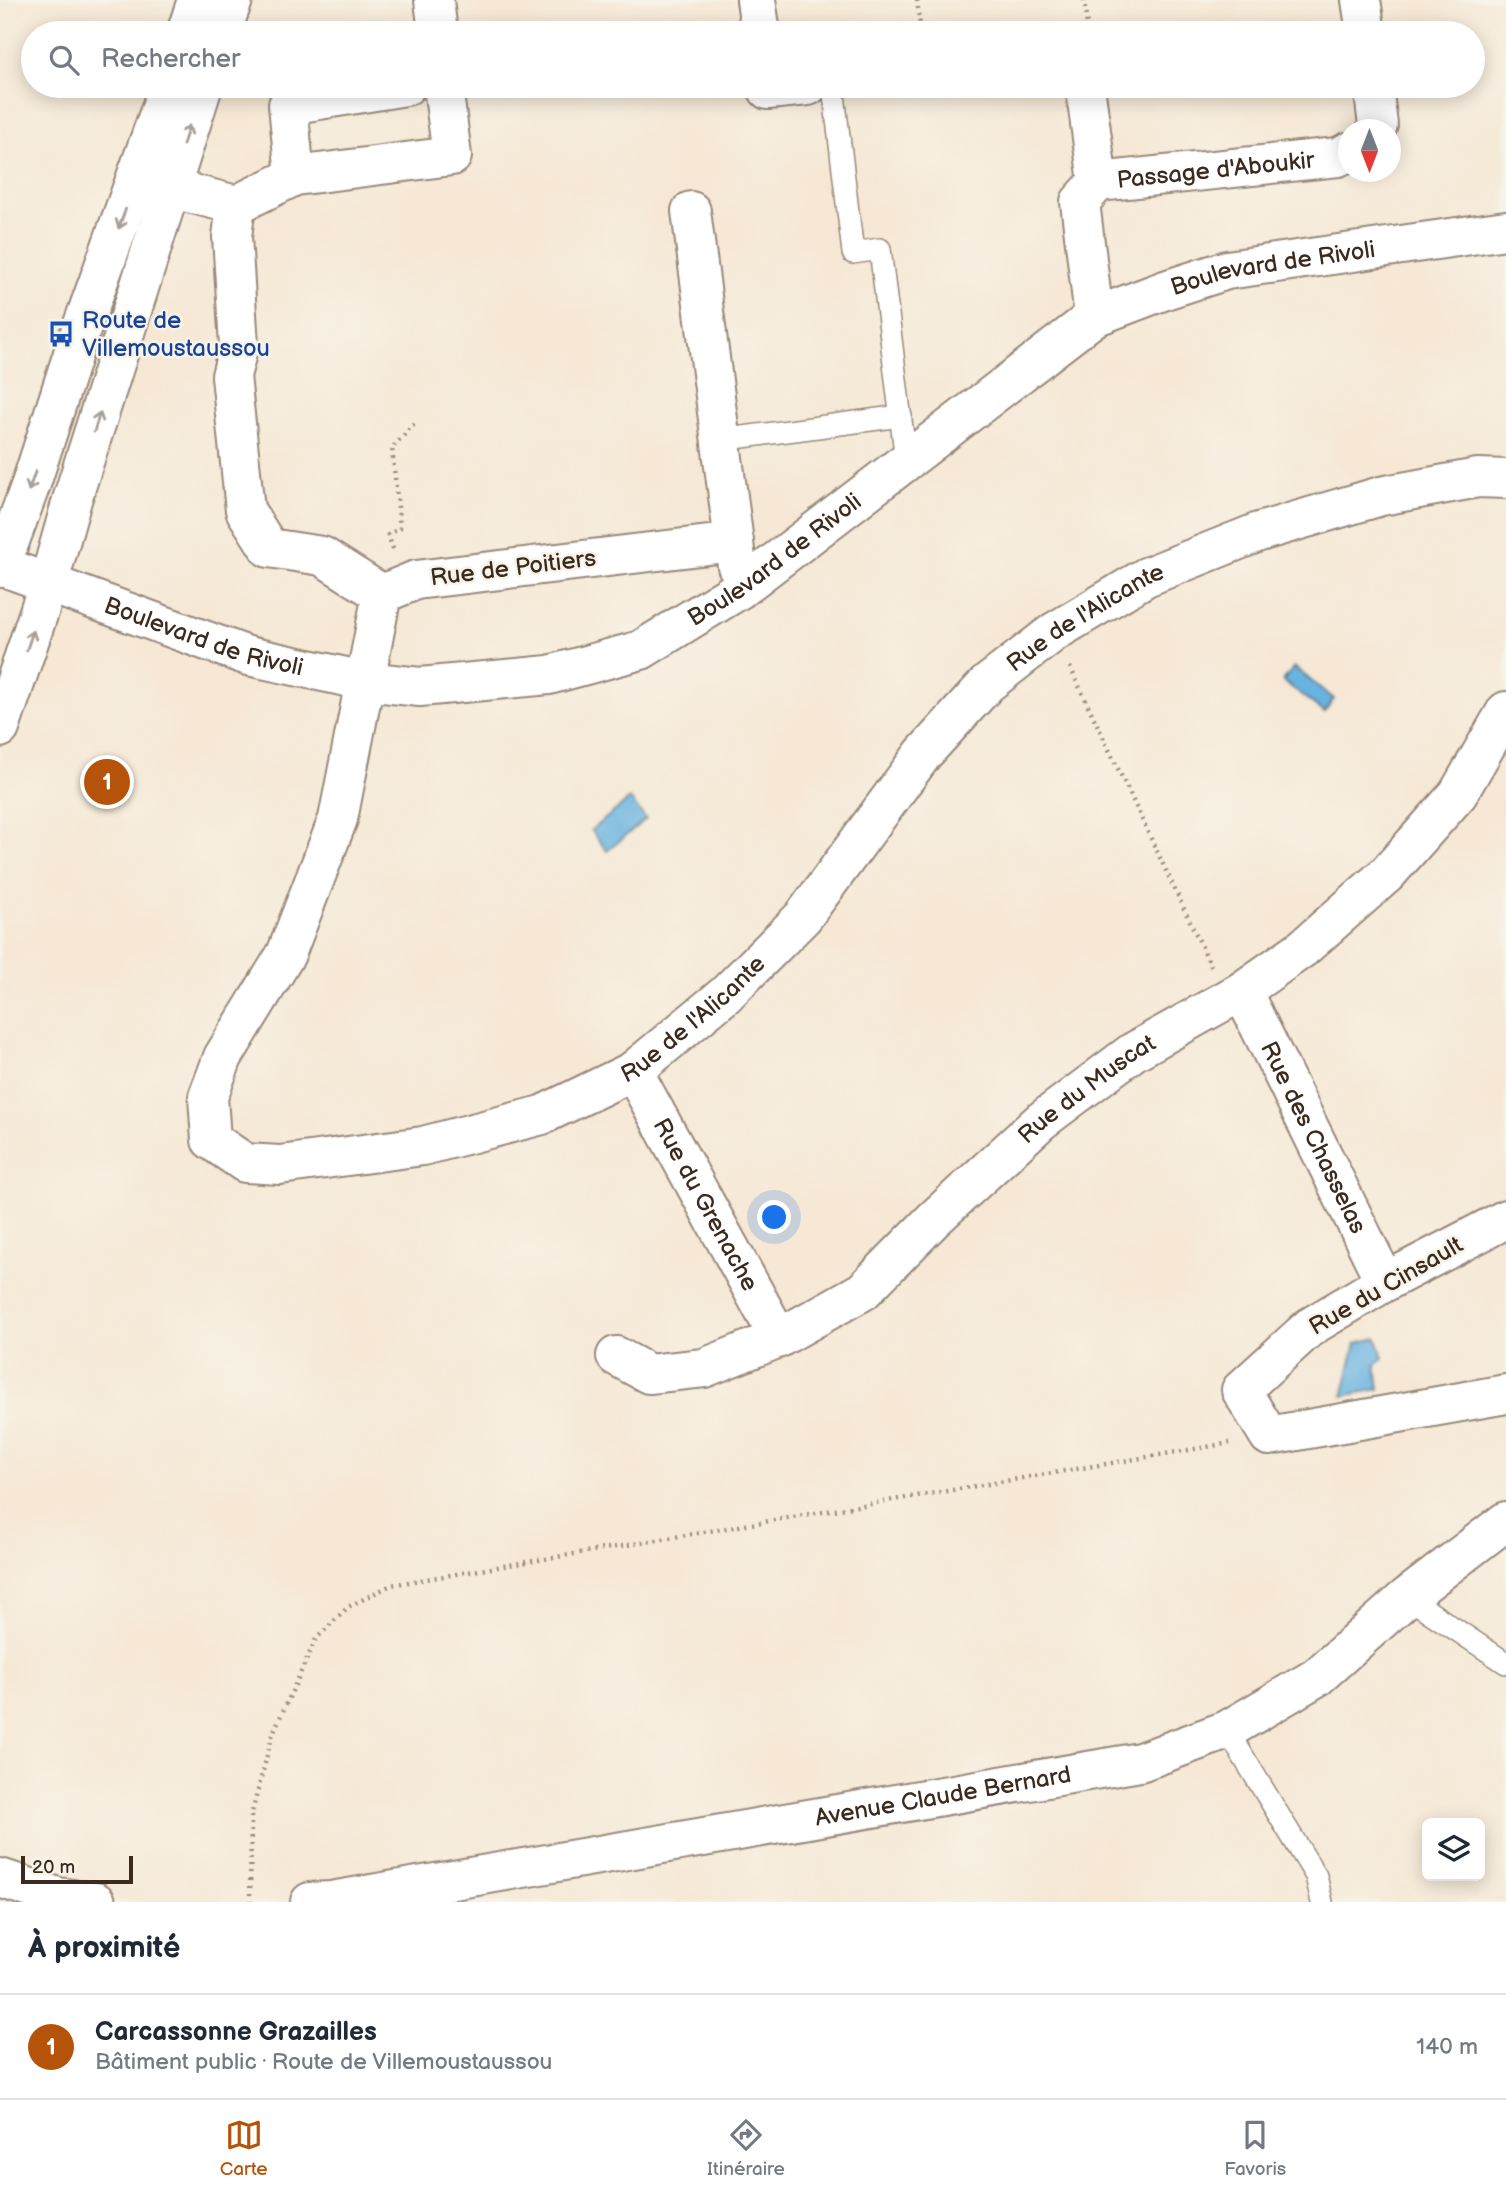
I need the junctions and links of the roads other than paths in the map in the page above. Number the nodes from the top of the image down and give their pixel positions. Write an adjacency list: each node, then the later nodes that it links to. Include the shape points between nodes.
1 (197, 0): 6 (street)
2 (233, 0): 7 (street)
3 (434, 0): 8 (street)
4 (756, 0): 9 (street)
5 (1362, 0): 10 (street)
6 (190, 21)
7 (225, 21)
8 (437, 21)
9 (759, 21)
10 (1365, 21)
11 (167, 98): 21 (street)
12 (197, 98): 21 (street, one-way to 12)
13 (331, 98): 20 (street, via 288,105)
14 (445, 98): 20 (street, via 452,156)
15 (834, 98): 27 (lane, via 853,253 880,249)
16 (1087, 98): 22 (street)
17 (1375, 98): 18 (street)
18 (1377, 119)
19 (1338, 157): 22 (street, Passage d'Aboukir)
20 (295, 176): 23 (street)
21 (153, 182): 23 (street); 32 (street, one-way to 32, via 77,341); 33 (street, one-way to 21)
22 (1098, 183): 26 (street, Passage d'Aboukir, via 1080,202)
23 (236, 205): 34 (street, via 232,237 239,345 231,376 245,510 269,548 322,556)
24 (691, 211): 28 (street)
25 (1506, 230): 26 (street, Boulevard de Rivoli, via 1227,270)
26 (1094, 317): 29 (street, Boulevard de Rivoli)
27 (901, 416): 28 (lane); 29 (lane)
28 (720, 440): 31 (street)
29 (906, 461): 35 (street, Boulevard de Rivoli)
30 (1506, 479): 40 (street, Rue de l'Alicante, via 1478,478 1381,496 1259,532 1146,577 1054,632 987,684 923,754 803,917 725,995)
31 (734, 542): 34 (street, Rue de Poitiers, via 416,580); 35 (street)
32 (0, 567): 33 (street, Boulevard de Rivoli)
33 (48, 585): 36 (street, Boulevard de Rivoli, via 248,656); 38 (street, one-way to 33)
34 (394, 589): 36 (street)
35 (740, 589): 36 (street, Boulevard de Rivoli, via 641,650 549,675 420,687)
36 (365, 681): 40 (street, Rue de l'Alicante, via 338,819 286,954 223,1057 208,1097 212,1140 245,1163 280,1166 423,1146 542,1115)
37 (1506, 711): 39 (street, Rue du Muscat, via 1458,794 1387,874 1303,948)
38 (1, 723)
39 (1234, 995): 42 (street, Rue des Chasselas); 43 (street, Rue du Muscat, via 1133,1052 1041,1121 863,1291)
40 (633, 1071): 43 (street, Rue du Grenache)
41 (1506, 1219): 42 (street, Rue du Cinsault)
42 (1385, 1282): 45 (street, Rue du Cinsault, via 1310,1327 1241,1390 1269,1436)
43 (779, 1338): 44 (street, Rue du Muscat, via 704,1368 649,1374)
44 (615, 1356)
45 (1506, 1394)
46 (1506, 1521): 47 (street, Avenue Claude Bernard)
47 (1407, 1597): 48 (lane); 49 (street, Avenue Claude Bernard, via 1317,1677)
48 (1506, 1663)
49 (1227, 1731): 52 (street, Avenue Claude Bernard, via 1140,1762); 53 (lane, via 1316,1876)
50 (0, 1878): 51 (street, via 58,1897)
51 (96, 1902)
52 (310, 1902)
53 (1322, 1902)

